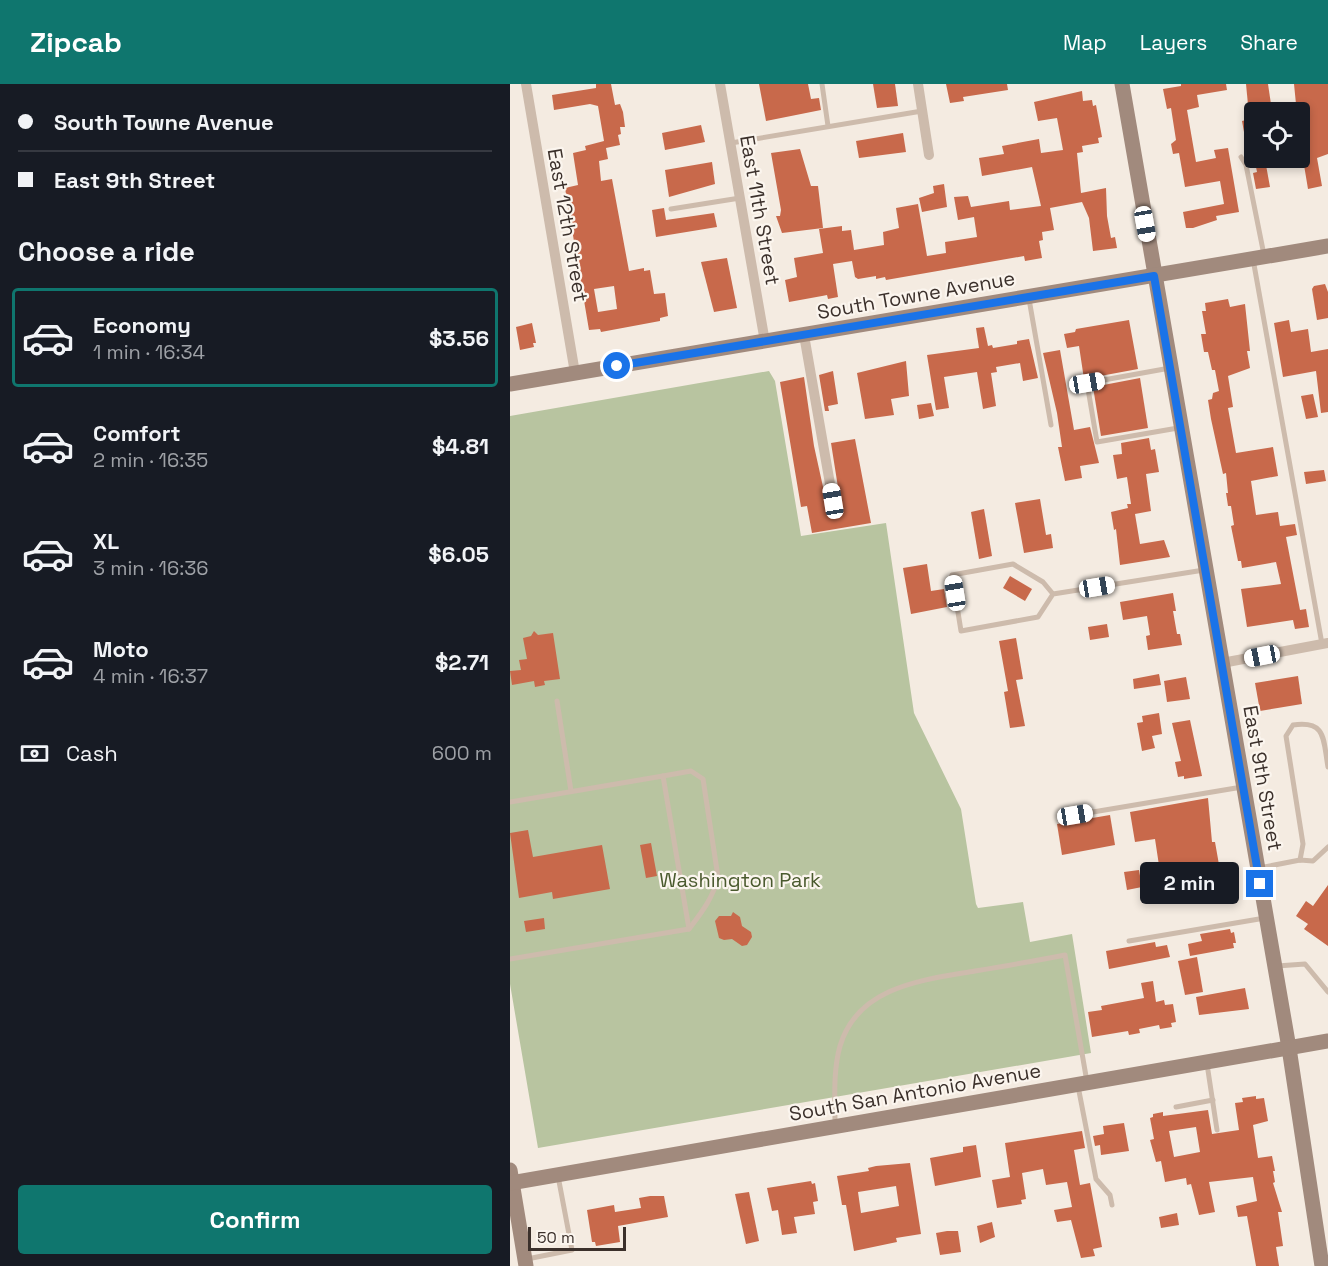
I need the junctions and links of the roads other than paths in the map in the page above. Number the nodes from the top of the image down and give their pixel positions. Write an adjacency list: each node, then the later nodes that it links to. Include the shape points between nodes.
1 (526, 84): 20 (street, East 12th Street)
2 (720, 84): 8 (street, East 11th Street)
3 (822, 84): 7 (lane)
4 (918, 84): 6 (street)
5 (1122, 84): 15 (street, East 9th Street)
6 (922, 111): 7 (lane); 9 (street)
7 (828, 126): 8 (lane)
8 (730, 143): 11 (street, East 11th Street)
9 (929, 155)
10 (1241, 157): 14 (lane, via 1246,165)
11 (740, 198): 12 (lane); 18 (street, East 11th Street)
12 (671, 209)
13 (1328, 246): 14 (street, South Towne Avenue)
14 (1259, 258): 15 (street, South Towne Avenue); 27 (lane)
15 (1154, 276): 16 (street, South Towne Avenue); 19 (street, East 9th Street)
16 (1029, 297): 17 (street, South Towne Avenue); 22 (lane)
17 (804, 335): 18 (street, South Towne Avenue); 24 (street)
18 (765, 342): 20 (street, South Towne Avenue)
19 (1170, 368): 23 (street, East 9th Street); 23 (lane, via 1087,383 1096,442)
20 (575, 373): 21 (street, South Towne Avenue)
21 (510, 384)
22 (1051, 425)
23 (1180, 427): 25 (street, East 9th Street)
24 (833, 501)
25 (1205, 570): 26 (lane); 28 (street, East 9th Street)
26 (1053, 594): 26 (lane, via 1043,582 1013,564 952,575 961,631 1038,617)
27 (1325, 644): 28 (street)
28 (1221, 663): 32 (street, East 9th Street)
29 (557, 701): 33 (lane)
30 (1328, 767): 37 (lane, via 1318,728 1313,724 1293,725 1286,736 1303,844)
31 (663, 776): 33 (lane); 40 (lane); 40 (lane, via 691,771 703,779 718,877 705,909)
32 (1243, 786): 35 (lane); 38 (street, East 9th Street)
33 (571, 791): 34 (lane)
34 (510, 802)
35 (1075, 815)
36 (1328, 847): 37 (lane, via 1313,861)
37 (1300, 860): 38 (lane)
38 (1257, 868): 39 (street, East 9th Street)
39 (1266, 917): 41 (lane); 43 (street, East 9th Street)
40 (689, 929): 42 (lane)
41 (1129, 941)
42 (510, 959)
43 (1275, 966): 44 (lane, via 1305,964); 46 (street, East 9th Street)
44 (1328, 992)
45 (1328, 1041): 46 (street, South San Antonio Avenue)
46 (1289, 1048): 47 (street, South San Antonio Avenue); 57 (street, East 9th Street)
47 (1207, 1062): 48 (street, South San Antonio Avenue); 49 (lane)
48 (1082, 1084): 51 (street, South San Antonio Avenue); 51 (lane, via 1065,956 998,967 908,983 871,1003 853,1020 840,1045 835,1071); 55 (lane, via 1096,1179 1110,1196)
49 (1213, 1100): 50 (lane); 52 (lane)
50 (1176, 1107)
51 (835, 1127): 53 (street, South San Antonio Avenue)
52 (1217, 1130)
53 (558, 1175): 54 (street, South San Antonio Avenue); 56 (lane, via 572,1250)
54 (511, 1179): 56 (street)
55 (1112, 1205)
56 (525, 1263)
57 (1322, 1266)

